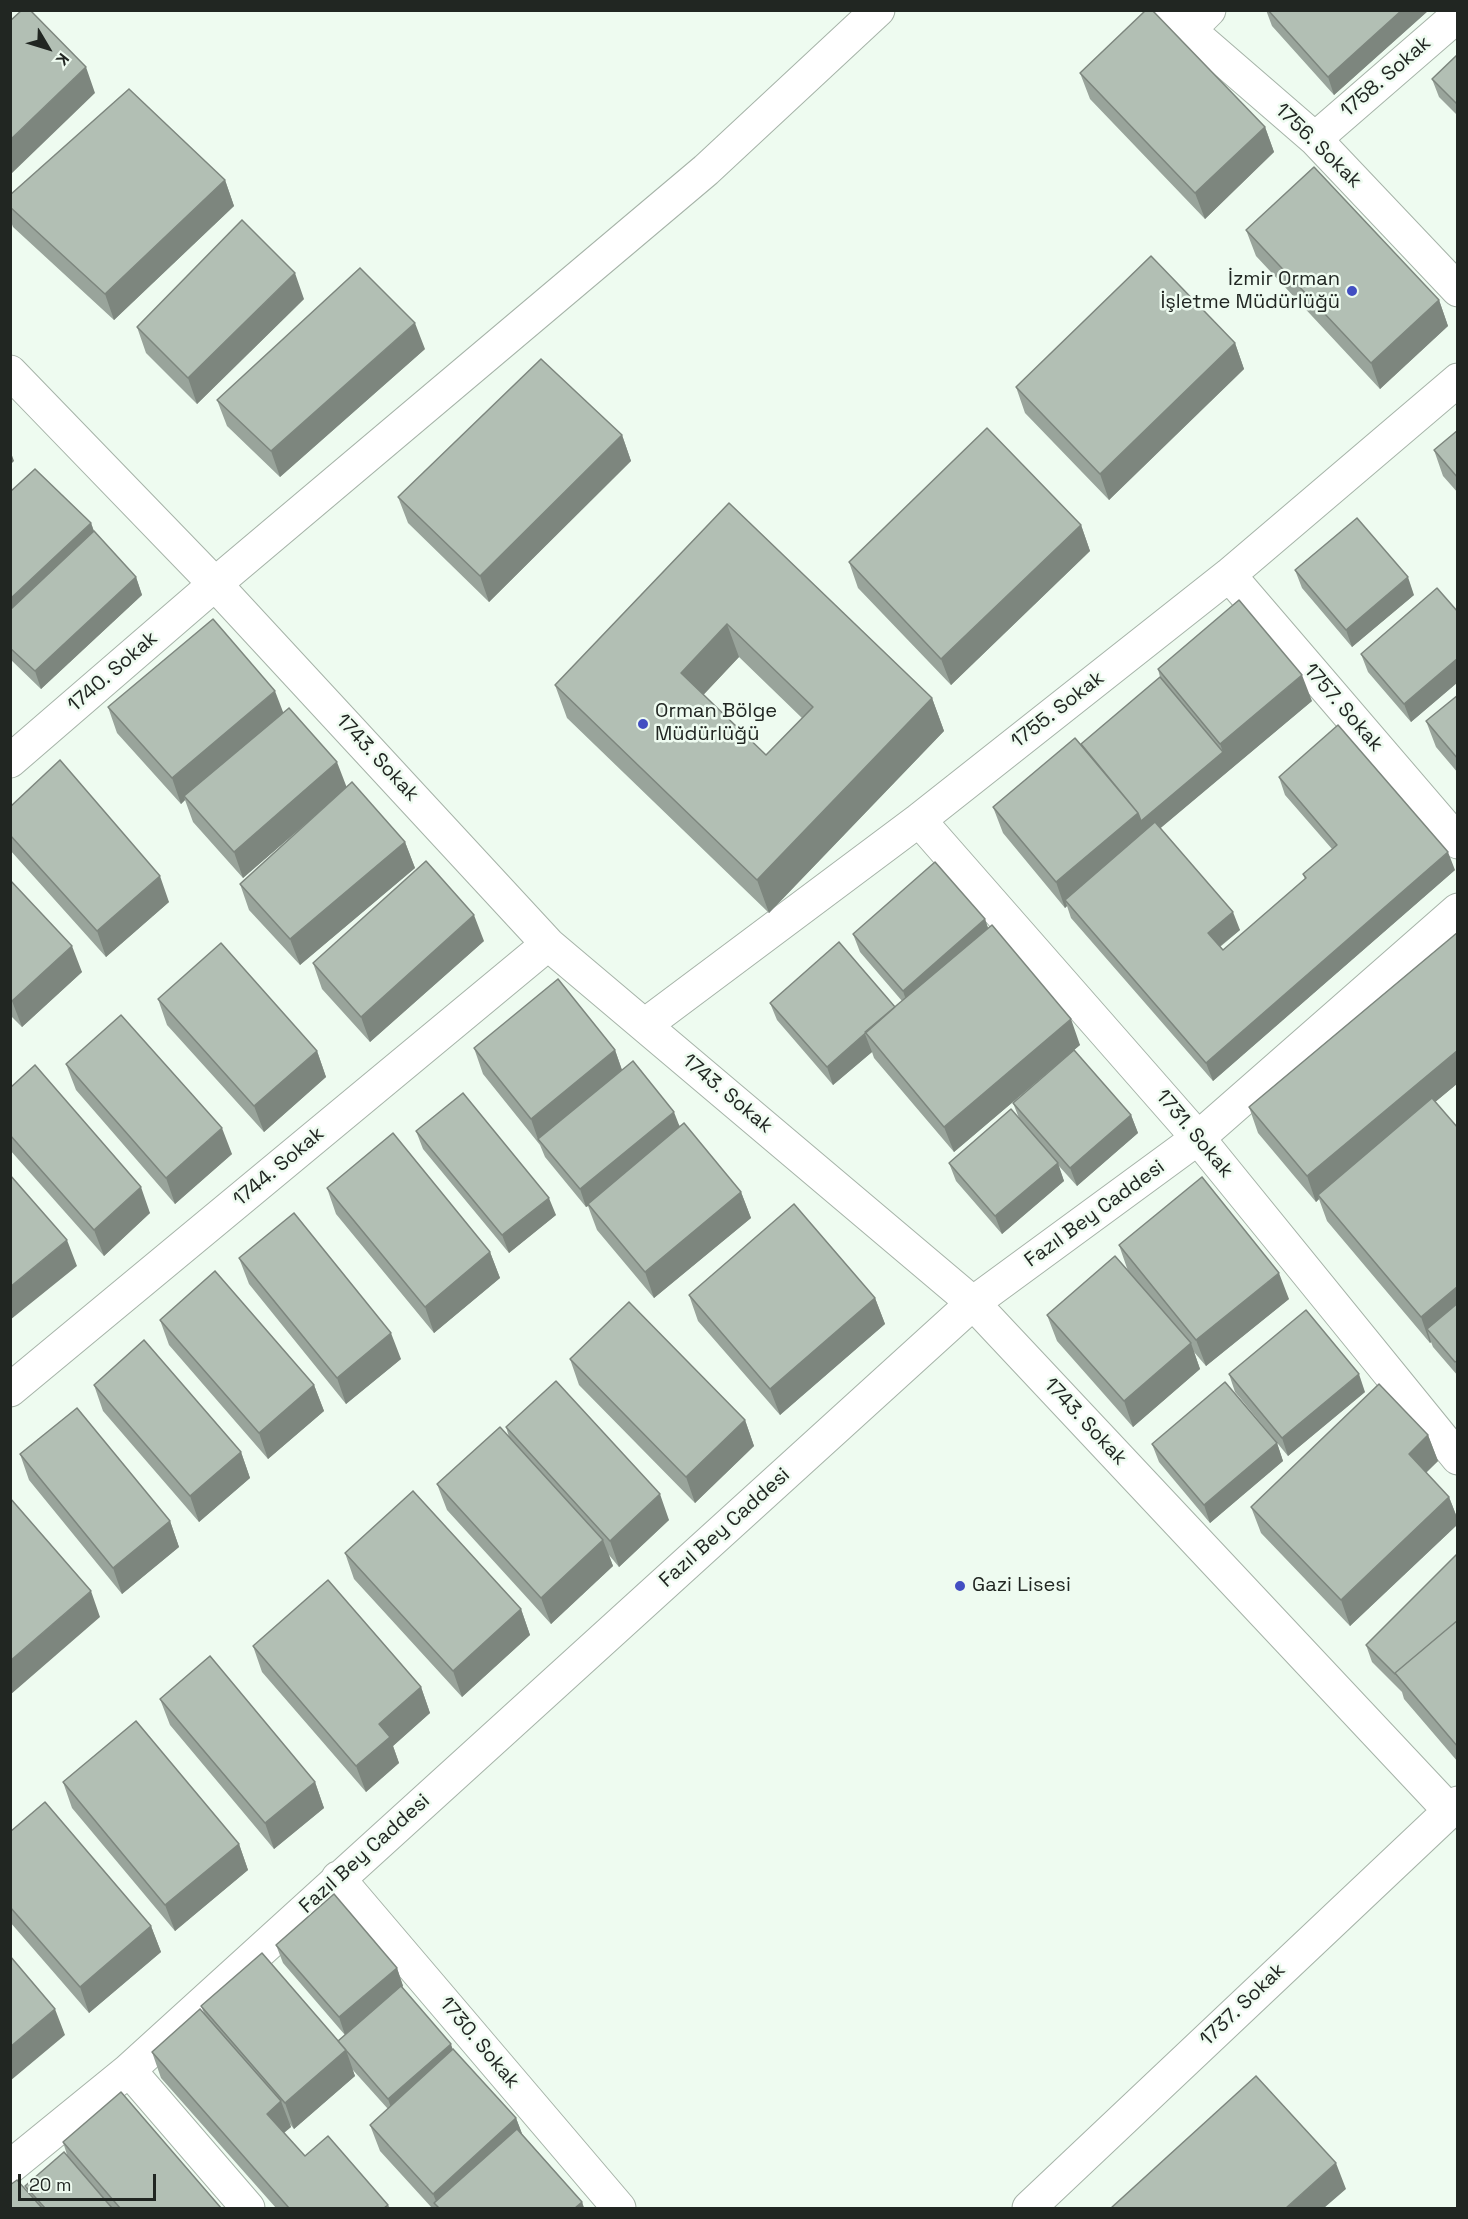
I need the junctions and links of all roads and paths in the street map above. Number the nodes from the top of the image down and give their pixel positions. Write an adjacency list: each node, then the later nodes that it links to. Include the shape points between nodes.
1 (878, 10): 9 (street, 1740. Sokak, via 706,170)
2 (1458, 15): 4 (street, 1758. Sokak)
3 (1189, 17): 4 (street, 1756. Sokak)
4 (1315, 139): 5 (street, 1756. Sokak)
5 (1458, 290)
6 (10, 372): 9 (street, 1743. Sokak)
7 (1458, 380): 8 (street, 1755. Sokak)
8 (1229, 575): 11 (street, 1755. Sokak); 12 (street, 1757. Sokak)
9 (215, 584): 10 (street, 1740. Sokak); 14 (street, 1743. Sokak)
10 (10, 761)
11 (919, 820): 15 (street, 1755. Sokak); 16 (street, 1731. Sokak)
12 (1458, 842)
13 (1458, 910): 16 (street, Fazıl Bey Caddesi)
14 (548, 944): 15 (street, 1743. Sokak); 18 (street, 1744. Sokak)
15 (645, 1025): 17 (street, 1743. Sokak)
16 (1198, 1138): 17 (street, Fazıl Bey Caddesi); 19 (street, 1731. Sokak)
17 (973, 1303): 20 (street, 1743. Sokak); 21 (street, Fazıl Bey Caddesi)
18 (10, 1390)
19 (1458, 1458)
20 (1453, 1806): 26 (street, 1737. Sokak)
21 (338, 1878): 22 (street, Fazıl Bey Caddesi); 25 (street, 1730. Sokak)
22 (129, 2070): 23 (street, Fazıl Bey Caddesi); 24 (street)
23 (10, 2167)
24 (248, 2208)
25 (619, 2208)
26 (1029, 2208)

